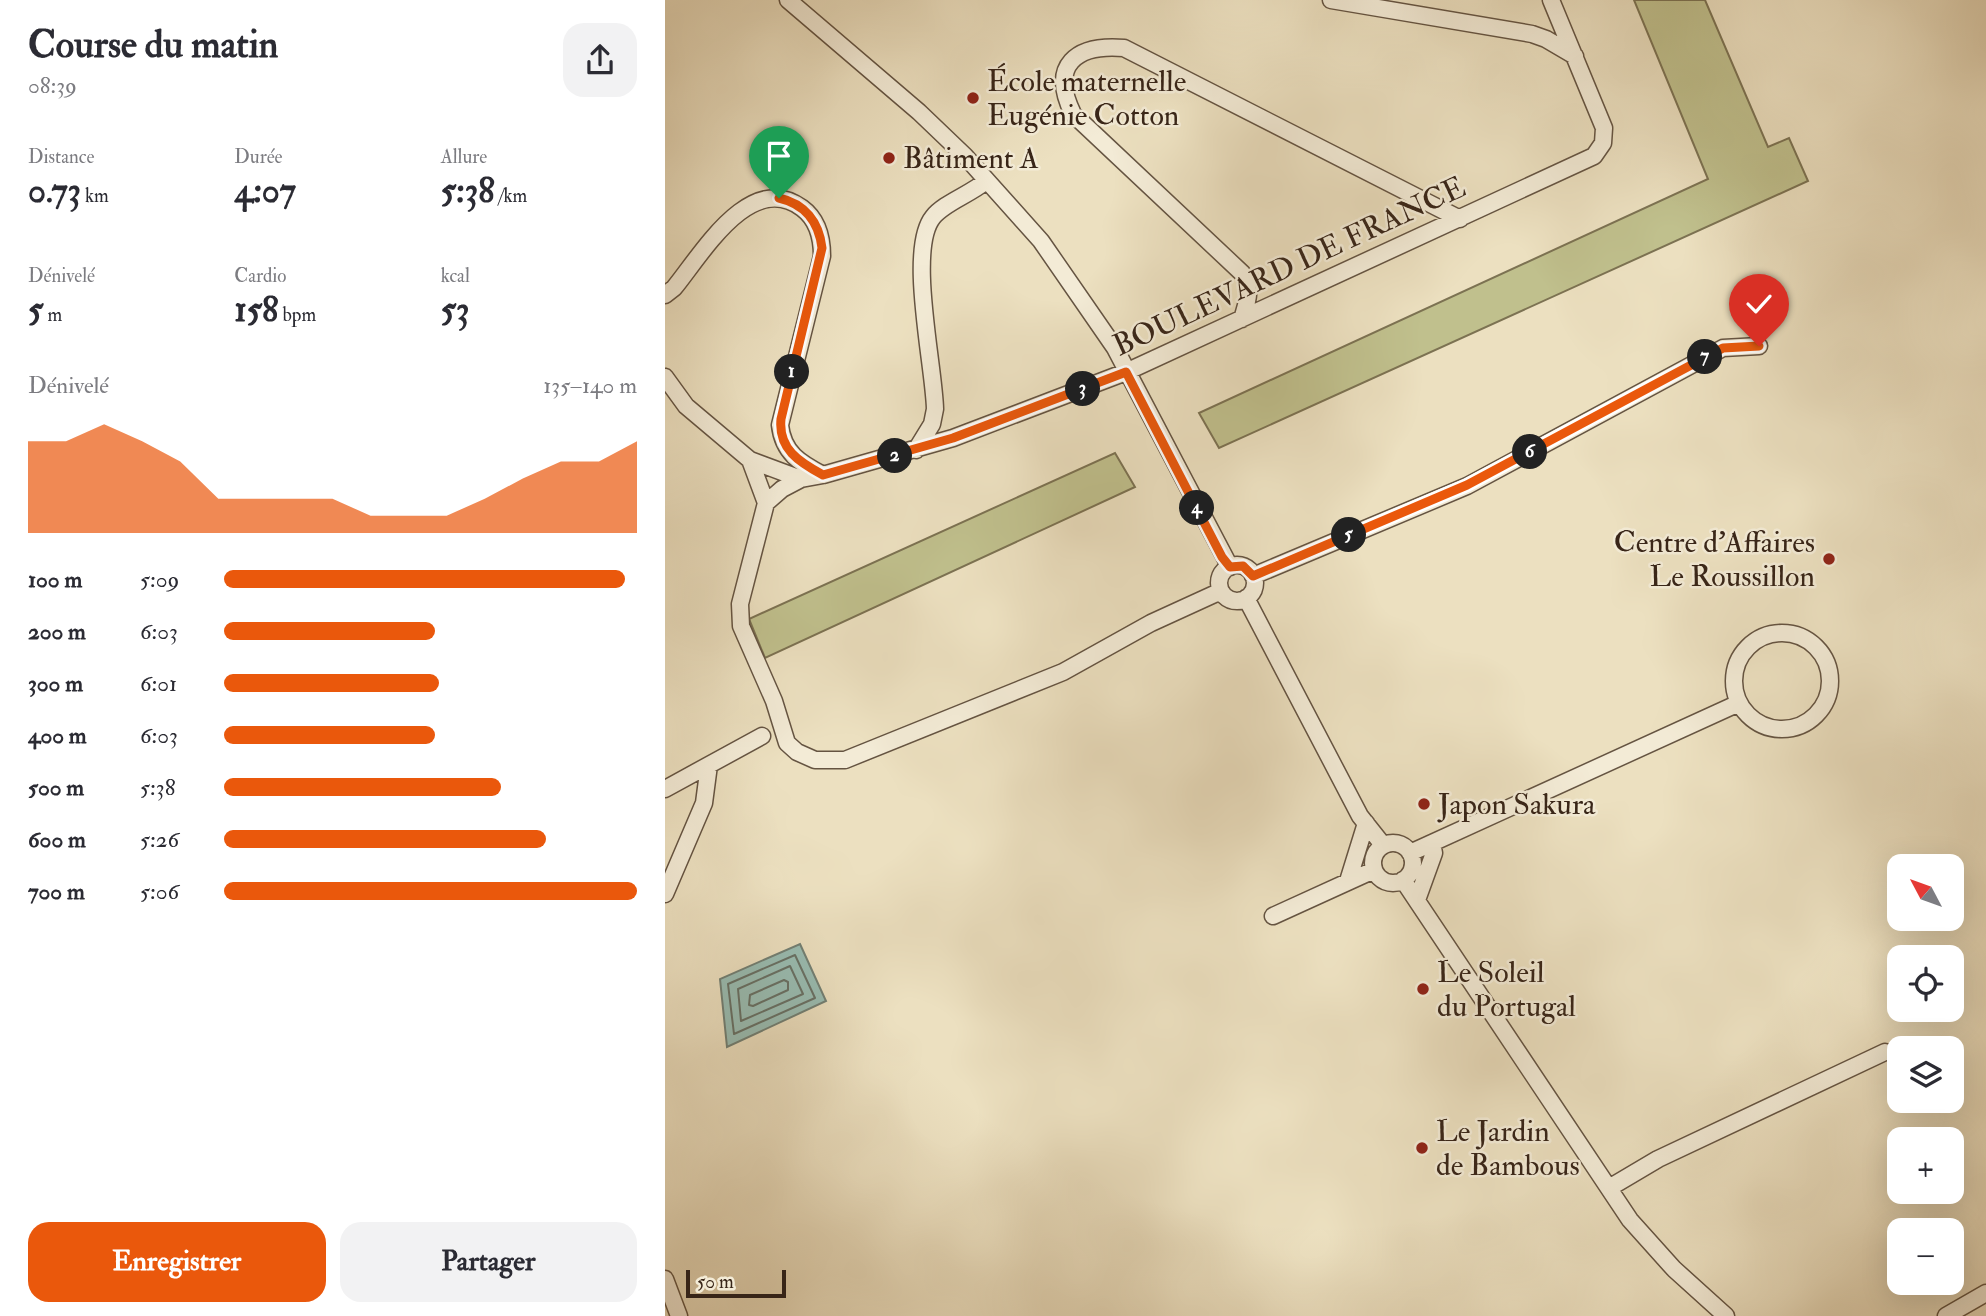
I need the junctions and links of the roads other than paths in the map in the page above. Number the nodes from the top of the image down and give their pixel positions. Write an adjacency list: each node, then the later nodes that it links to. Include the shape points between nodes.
1 (788, 0): 5 (street, via 919,112)
2 (1331, 0): 4 (street, via 1532,34)
3 (1551, 0): 4 (street, BOULEVARD DE FRANCE)
4 (1575, 56): 6 (street, BOULEVARD DE FRANCE, via 1604,128 1599,150 1582,163)
5 (986, 181): 10 (street, via 1071,280); 12 (street, via 940,210 923,236 935,409 932,424)
6 (1460, 219): 8 (street, BOULEVARD DE FRANCE); 8 (street, via 1124,48 1094,47 1077,55 1064,87 1073,114 1242,273 1249,288)
7 (665, 295): 14 (street, via 745,207 779,198 808,213 819,234 822,256 780,425 788,451)
8 (1242, 319): 10 (street, BOULEVARD DE FRANCE)
9 (1759, 346): 18 (street, via 1723,348 1444,497)
10 (1126, 372): 12 (street, BOULEVARD DE FRANCE); 17 (street)
11 (665, 377): 13 (street, via 686,406)
12 (916, 450): 14 (street, BOULEVARD DE FRANCE)
13 (750, 460): 15 (street); 16 (street)
14 (823, 475): 15 (street, BOULEVARD DE FRANCE)
15 (801, 479): 16 (street, BOULEVARD DE FRANCE)
16 (772, 497): 19 (street, via 739,618 787,743 797,752 826,762 845,760 1063,672)
17 (1230, 567): 18 (street, via 1243,566); 19 (street, via 1221,574)
18 (1253, 576): 20 (street, via 1253,591)
19 (1221, 591): 20 (street, via 1234,600)
20 (1245, 598): 25 (street)
21 (1739, 703): 21 (street, via 1748,716 1766,727 1801,726 1826,702 1830,674 1825,659 1804,638 1785,633 1763,637 1747,648 1737,663 1733,681); 26 (street)
22 (762, 736): 23 (street)
23 (709, 765): 24 (street); 32 (street, via 704,803)
24 (665, 789)
25 (1366, 823): 27 (street); 31 (street)
26 (1432, 843): 28 (street); 33 (street, via 1434,853)
27 (1383, 845): 28 (street, via 1398,843); 29 (street, via 1374,856)
28 (1410, 853): 30 (street, via 1412,868)
29 (1374, 870): 30 (street, via 1386,881); 31 (street)
30 (1402, 880): 33 (street)
31 (1348, 881): 34 (street)
32 (665, 894)
33 (1417, 900): 36 (street)
34 (1273, 916)
35 (1885, 1052): 36 (street, via 1658,1159)
36 (1609, 1188): 40 (street, via 1650,1244)
37 (665, 1279): 39 (street)
38 (1986, 1293): 41 (street)
39 (679, 1316)
40 (1726, 1316)
41 (1946, 1316)

